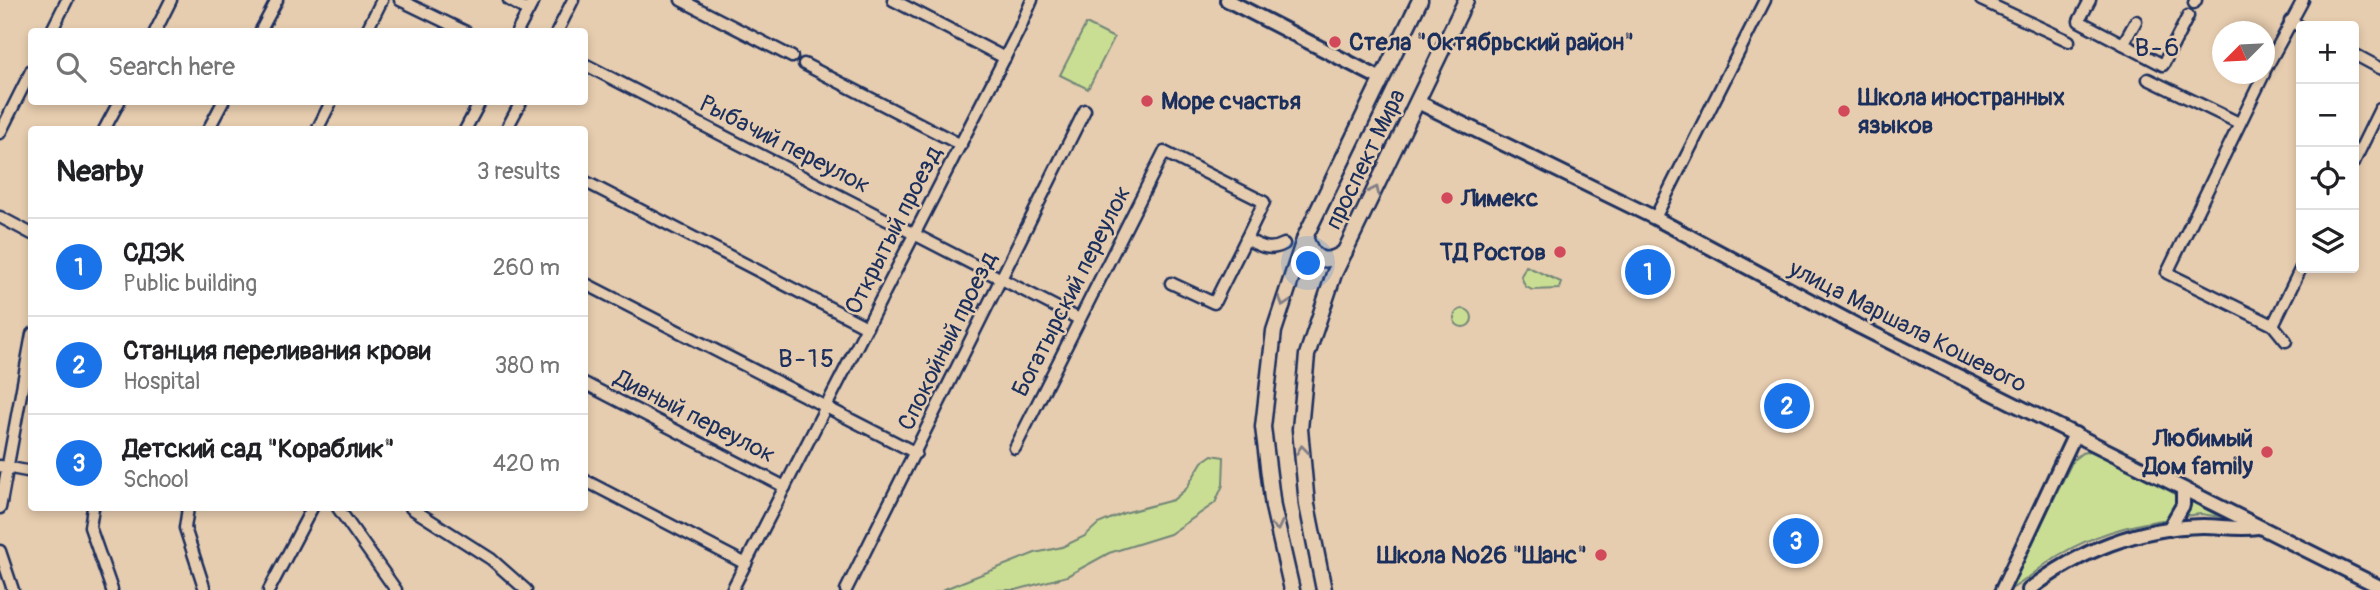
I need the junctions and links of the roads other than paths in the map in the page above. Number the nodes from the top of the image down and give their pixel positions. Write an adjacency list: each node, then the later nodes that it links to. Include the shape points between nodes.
1 (67, 0): 24 (street)
2 (171, 0): 25 (street)
3 (277, 0): 26 (street)
4 (400, 0): 28 (street)
5 (509, 0): 19 (street)
6 (534, 0): 19 (street)
7 (573, 0): 30 (street)
8 (681, 0): 34 (street)
9 (893, 0): 36 (street)
10 (1032, 0): 36 (street, Открытый проезд)
11 (1229, 0): 41 (street)
12 (1420, 0): 41 (main road, проспект Мира)
13 (1765, 0): 63 (street)
14 (1981, 0): 31 (street)
15 (2090, 0): 32 (street, via 2079,21)
16 (2302, 0): 22 (street)
17 (377, 1): 27 (street)
18 (1460, 4): 44 (main road, проспект Мира)
19 (528, 11): 29 (street)
20 (2188, 16): 32 (street, via 2163,65)
21 (2136, 20): 32 (street)
22 (2290, 21): 23 (street); 33 (street)
23 (2296, 24)
24 (53, 28)
25 (157, 28)
26 (262, 28)
27 (367, 28)
28 (458, 28)
29 (519, 28)
30 (559, 28)
31 (2069, 41)
32 (2123, 44)
33 (2275, 51)
34 (792, 57)
35 (2359, 57): 39 (street)
36 (1005, 58): 59 (street, Открытый проезд)
37 (804, 64): 59 (street)
38 (588, 66): 65 (street, Рыбачий переулок)
39 (2380, 68)
40 (28, 77): 58 (street)
41 (1382, 78): 66 (main road, проспект Мира)
42 (2148, 79): 52 (street)
43 (2258, 84): 52 (street)
44 (1417, 104): 63 (street, улица Маршала Кошевого); 69 (main road, проспект Мира, one-way to 44); 81 (street)
45 (117, 105): 53 (street)
46 (221, 105): 54 (street)
47 (330, 105): 55 (street)
48 (478, 105): 56 (street)
49 (519, 105): 57 (street)
50 (2380, 109): 60 (street)
51 (1085, 110): 71 (street, Спокойный проезд)
52 (2239, 123): 75 (street, via 2167,273)
53 (106, 126)
54 (210, 126)
55 (319, 126)
56 (467, 126)
57 (508, 126)
58 (0, 133)
59 (961, 145): 65 (street, Открытый проезд)
60 (2359, 152)
61 (588, 183): 76 (street)
62 (0, 217): 64 (street)
63 (1655, 218): 81 (street, улица Маршала Кошевого)
64 (28, 231)
65 (915, 234): 71 (street, Рыбачий переулок); 76 (street, Открытый проезд)
66 (1305, 237): 69 (main road, via 1318,260 1331,261); 108 (main road, проспект Мира, one-way to 108, via 1274,331 1263,427 1273,507)
67 (1246, 239): 68 (street, via 1263,248); 72 (street, via 1214,303); 74 (street, Богатырский переулок, via 1264,202 1164,152)
68 (1284, 244)
69 (1345, 252): 109 (main road, проспект Мира, one-way to 69, via 1307,505 1300,429 1302,394 1307,355)
70 (2299, 273): 75 (street)
71 (1001, 278): 74 (street, Рыбачий переулок); 83 (street, Спокойный проезд)
72 (1171, 283)
73 (588, 286): 80 (street)
74 (1079, 319): 82 (street, Богатырский переулок)
75 (2273, 325): 77 (street)
76 (867, 327): 80 (street, Открытый проезд)
77 (2286, 341)
78 (28, 353): 84 (street)
79 (588, 385): 87 (street, Дивный переулок)
80 (826, 408): 83 (street); 87 (street, Открытый проезд)
81 (2076, 436): 88 (street, улица Маршала Кошевого); 110 (street)
82 (1015, 448)
83 (916, 453): 107 (street, Спокойный проезд)
84 (4, 467): 85 (street); 89 (street)
85 (28, 471)
86 (588, 483): 98 (street)
87 (785, 486): 98 (street, Открытый проезд)
88 (2183, 491): 95 (street, улица Маршала Кошевого); 96 (street, via 2183,505)
89 (0, 508)
90 (93, 511): 101 (street, via 90,527)
91 (188, 511): 102 (street, via 185,528)
92 (310, 511): 103 (street)
93 (340, 511): 104 (street)
94 (416, 511): 105 (street, via 491,559)
95 (2257, 527): 96 (street); 99 (street, улица Маршала Кошевого)
96 (2169, 529): 111 (street, via 2093,550)
97 (0, 551): 100 (street)
98 (746, 564): 106 (street, Открытый проезд)
99 (2379, 589)
100 (13, 590)
101 (112, 590)
102 (205, 590)
103 (269, 590)
104 (396, 590)
105 (526, 590)
106 (732, 590)
107 (846, 590)
108 (1292, 590)
109 (1324, 590)
110 (2003, 590)
111 (2029, 590)

